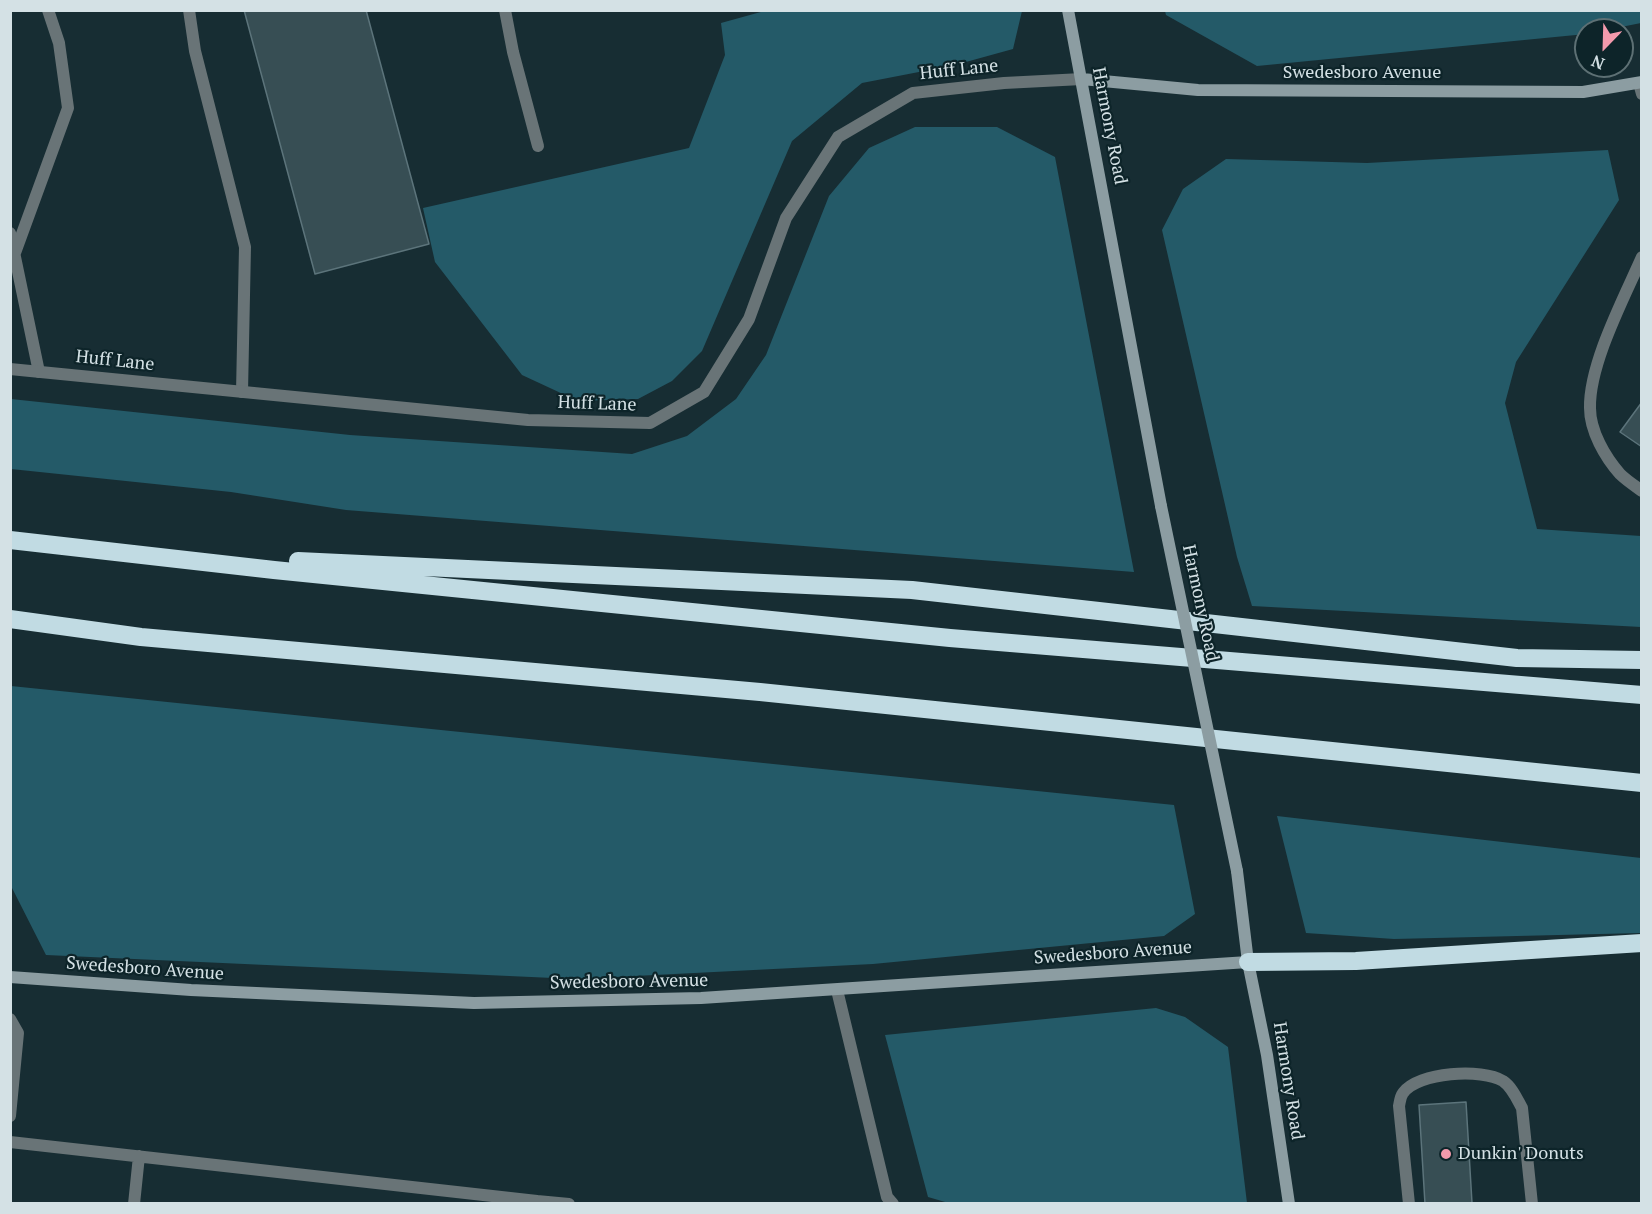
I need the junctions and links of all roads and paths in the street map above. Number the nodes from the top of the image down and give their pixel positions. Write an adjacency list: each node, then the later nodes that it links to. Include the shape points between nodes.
1 (48, 10): 9 (street, via 59,43 68,108)
2 (189, 10): 13 (street, via 195,51 245,247)
3 (505, 10): 7 (street)
4 (1068, 10): 5 (main road, Harmony Road)
5 (1082, 79): 6 (main road, Swedesboro Avenue, via 1198,90 1583,92); 13 (street, Huff Lane, via 913,93 838,137 786,218 749,319 704,392 650,423 528,420); 22 (main road, Harmony Road, bridge, via 1161,506 1237,871)
6 (1641, 86)
7 (538, 146)
8 (10, 233): 9 (street)
9 (15, 253): 12 (street)
10 (1641, 257): 14 (street, via 1594,373 1589,409 1598,441 1621,475)
11 (10, 369): 12 (street, Huff Lane)
12 (39, 372): 13 (street, Huff Lane)
13 (242, 392)
14 (1641, 491)
15 (10, 540): 16 (highway)
16 (124, 553): 18 (highway, via 912,590 1517,658); 19 (highway, via 950,638)
17 (10, 619): 20 (highway, via 141,638 760,692)
18 (1641, 660)
19 (1641, 695)
20 (1641, 783)
21 (1641, 943): 22 (highway, via 1356,961)
22 (1248, 962): 24 (main road, Swedesboro Avenue); 33 (main road, Harmony Road, via 1267,1055)
23 (10, 977): 24 (main road, Swedesboro Avenue, via 474,1003 701,999)
24 (837, 990): 32 (street, via 887,1197)
25 (10, 1019): 26 (street, via 18,1033)
26 (10, 1116)
27 (10, 1142): 28 (street)
28 (139, 1156): 29 (street); 30 (street)
29 (537, 1202): 31 (street)
30 (134, 1203)
31 (570, 1203)
32 (893, 1203)
33 (1289, 1203)
34 (1409, 1203): 35 (street, via 1401,1095 1411,1085 1449,1074 1485,1076 1504,1082 1515,1095 1522,1108)
35 (1532, 1203)

